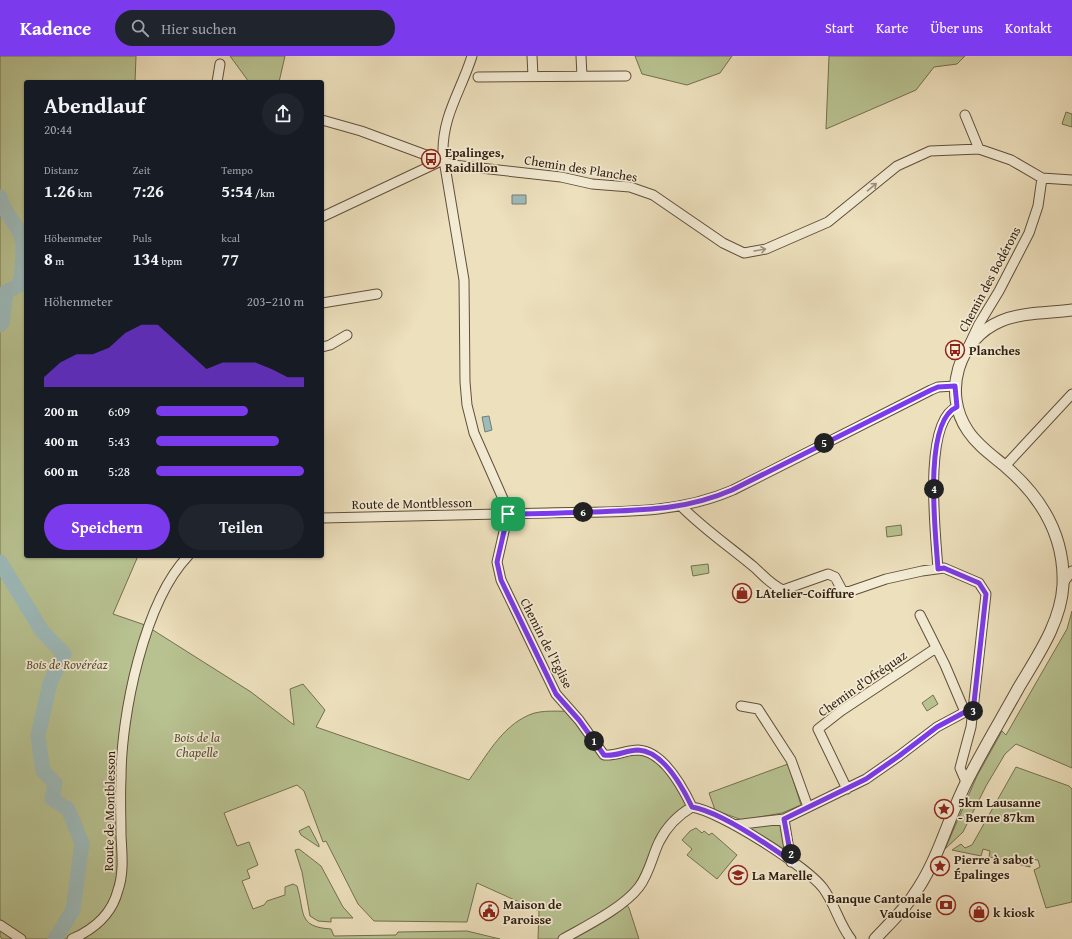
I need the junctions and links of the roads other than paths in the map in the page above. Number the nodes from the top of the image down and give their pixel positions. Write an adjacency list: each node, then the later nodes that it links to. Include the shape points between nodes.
1 (472, 56): 13 (street, via 446,122)
2 (532, 56): 5 (street)
3 (581, 56): 6 (street)
4 (220, 64): 9 (street)
5 (533, 76): 6 (street); 8 (street)
6 (582, 76): 7 (street)
7 (626, 76)
8 (478, 77)
9 (217, 80)
10 (965, 115): 12 (street)
11 (324, 121): 13 (street, Chemin des Planches, via 361,131)
12 (979, 149): 13 (street, Chemin des Planches, one-way to 12, via 546,175 592,184 630,187 654,195 723,243 744,253 766,249 828,222 897,166 930,151); 14 (street, Chemin des Planches, via 1011,160)
13 (443, 162): 16 (street); 28 (street, via 464,280 467,405 474,432)
14 (1042, 178): 15 (street, Chemin des Planches); 22 (street, Chemin des Bodérons, via 1038,206 1029,233)
15 (1072, 180)
16 (324, 216)
17 (377, 294): 18 (street)
18 (324, 303)
19 (1072, 310): 22 (street, via 1014,316 983,331)
20 (347, 335): 21 (street)
21 (324, 346)
22 (969, 346): 23 (street, via 961,360)
23 (955, 386): 25 (street); 27 (street, Route de Montblesson, via 931,390 715,498)
24 (1072, 394): 26 (street)
25 (957, 407): 26 (street, via 968,433); 31 (street, via 945,416 935,453 933,477)
26 (1005, 466): 33 (street, via 1043,506 1055,530)
27 (682, 507): 28 (street, Route de Montblesson); 31 (street, via 719,541 775,587 783,590 828,574 835,577 842,590 848,592 886,579)
28 (508, 514): 29 (street, Route de Montblesson); 40 (street, Chemin de l'Eglise, via 497,562 501,580 556,694 604,755 638,750 649,752 662,760)
29 (324, 518)
30 (186, 558): 47 (street, Route de Montblesson, via 171,578 160,601 139,655 134,676 120,776 122,872 118,891 108,914 90,930)
31 (938, 569): 37 (street, via 944,568 979,583 986,594)
32 (1072, 571): 33 (street)
33 (1063, 583): 38 (street, via 1062,602 1054,623)
34 (920, 615): 35 (street)
35 (936, 648): 37 (street); 39 (street, Chemin d'Ofréquaz, via 818,729)
36 (741, 706): 41 (street, via 754,707 764,716 791,760)
37 (969, 712): 38 (street, via 971,728 960,768); 39 (street, via 937,727 899,756)
38 (966, 782): 50 (street, via 939,851 922,882 906,906)
39 (848, 789): 41 (street)
40 (692, 807): 43 (street); 48 (street, via 676,818 659,842 650,869 639,887 626,900)
41 (808, 807): 42 (street)
42 (784, 819): 43 (street); 44 (street)
43 (734, 825): 44 (street)
44 (792, 862): 49 (street, via 823,888)
45 (0, 925): 46 (street)
46 (21, 939)
47 (72, 939)
48 (563, 939)
49 (851, 939)
50 (875, 939)

